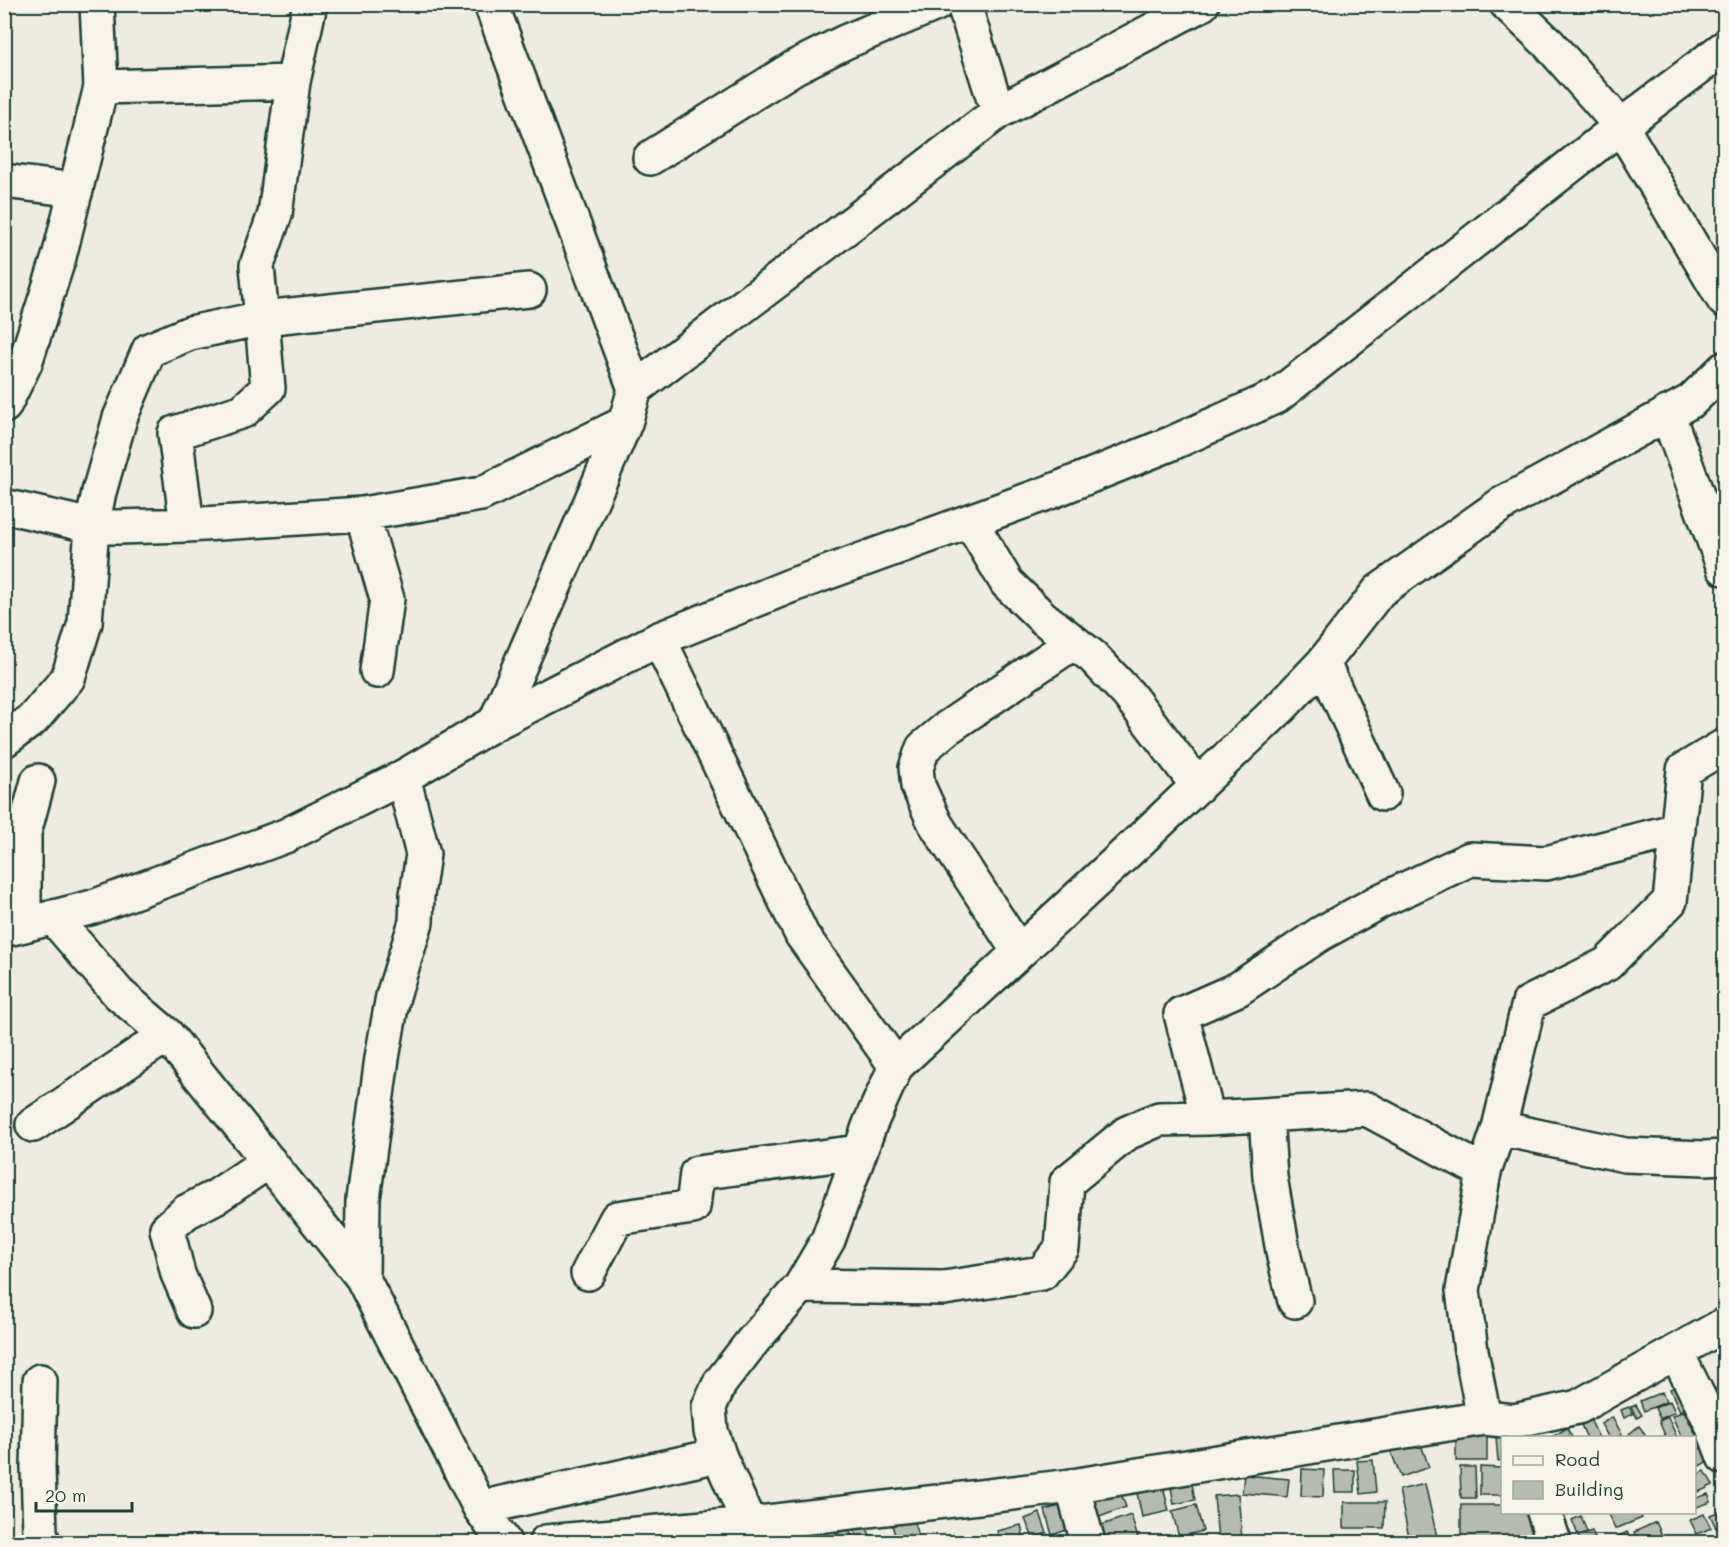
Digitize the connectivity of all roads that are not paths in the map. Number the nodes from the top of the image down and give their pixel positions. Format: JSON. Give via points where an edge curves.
{"nodes":[{"id":1,"x":97,"y":4,"type":"edge"},
{"id":2,"x":310,"y":4,"type":"edge"},
{"id":3,"x":490,"y":4,"type":"edge"},
{"id":4,"x":936,"y":4,"type":"edge"},
{"id":5,"x":967,"y":4,"type":"edge"},
{"id":6,"x":1202,"y":4,"type":"edge"},
{"id":7,"x":1507,"y":4,"type":"edge"},
{"id":8,"x":1725,"y":48,"type":"edge"},
{"id":9,"x":293,"y":82,"type":"junction"},
{"id":10,"x":101,"y":87,"type":"junction"},
{"id":11,"x":999,"y":112,"type":"junction"},
{"id":12,"x":1621,"y":126,"type":"junction"},
{"id":13,"x":650,"y":158,"type":"dead end"},
{"id":14,"x":4,"y":181,"type":"edge"},
{"id":15,"x":76,"y":190,"type":"junction"},
{"id":16,"x":529,"y":290,"type":"dead end"},
{"id":17,"x":1725,"y":300,"type":"edge"},
{"id":18,"x":263,"y":318,"type":"junction"},
{"id":19,"x":1725,"y":369,"type":"edge"},
{"id":20,"x":635,"y":389,"type":"junction"},
{"id":21,"x":4,"y":406,"type":"edge"},
{"id":22,"x":1667,"y":413,"type":"junction"},
{"id":23,"x":625,"y":423,"type":"junction"},
{"id":24,"x":4,"y":506,"type":"edge"},
{"id":25,"x":362,"y":514,"type":"junction"},
{"id":26,"x":970,"y":521,"type":"junction"},
{"id":27,"x":187,"y":525,"type":"junction"},
{"id":28,"x":92,"y":526,"type":"junction"},
{"id":29,"x":1725,"y":568,"type":"edge"},
{"id":30,"x":659,"y":639,"type":"junction"},
{"id":31,"x":1074,"y":642,"type":"junction"},
{"id":32,"x":1323,"y":663,"type":"junction"},
{"id":33,"x":377,"y":671,"type":"dead end"},
{"id":34,"x":495,"y":723,"type":"junction"},
{"id":35,"x":4,"y":740,"type":"edge"},
{"id":36,"x":1725,"y":746,"type":"edge"},
{"id":37,"x":403,"y":777,"type":"junction"},
{"id":38,"x":38,"y":782,"type":"dead end"},
{"id":39,"x":1198,"y":786,"type":"junction"},
{"id":40,"x":1383,"y":794,"type":"dead end"},
{"id":41,"x":1678,"y":830,"type":"junction"},
{"id":42,"x":27,"y":924,"type":"edge"},
{"id":43,"x":1019,"y":952,"type":"junction"},
{"id":44,"x":167,"y":1035,"type":"junction"},
{"id":45,"x":896,"y":1066,"type":"junction"},
{"id":46,"x":1266,"y":1115,"type":"junction"},
{"id":47,"x":1208,"y":1118,"type":"junction"},
{"id":48,"x":33,"y":1125,"type":"dead end"},
{"id":49,"x":1499,"y":1128,"type":"junction"},
{"id":50,"x":859,"y":1152,"type":"junction"},
{"id":51,"x":1725,"y":1157,"type":"edge"},
{"id":52,"x":269,"y":1161,"type":"junction"},
{"id":53,"x":1484,"y":1172,"type":"junction"},
{"id":54,"x":588,"y":1273,"type":"dead end"},
{"id":55,"x":362,"y":1277,"type":"junction"},
{"id":56,"x":801,"y":1286,"type":"junction"},
{"id":57,"x":1295,"y":1300,"type":"dead end"},
{"id":58,"x":194,"y":1311,"type":"dead end"},
{"id":59,"x":1725,"y":1325,"type":"edge"},
{"id":60,"x":1676,"y":1352,"type":"junction"},
{"id":61,"x":40,"y":1381,"type":"dead end"},
{"id":62,"x":1505,"y":1425,"type":"edge"},
{"id":63,"x":719,"y":1455,"type":"junction"},
{"id":64,"x":1725,"y":1456,"type":"edge"},
{"id":65,"x":1072,"y":1486,"type":"junction"},
{"id":66,"x":480,"y":1508,"type":"junction"},
{"id":67,"x":1545,"y":1514,"type":"edge"},
{"id":68,"x":753,"y":1533,"type":"edge"},
{"id":69,"x":43,"y":1542,"type":"edge"},
{"id":70,"x":504,"y":1542,"type":"edge"},
{"id":71,"x":546,"y":1542,"type":"edge"},
{"id":72,"x":1088,"y":1542,"type":"edge"},
{"id":73,"x":1554,"y":1542,"type":"edge"}],
"edges":[{"from":1,"to":10,"type":"street"},
{"from":2,"to":9,"type":"street"},
{"from":3,"to":20,"type":"street"},
{"from":4,"to":13,"type":"street","via":[[795,67]]},
{"from":5,"to":11,"type":"street","via":[[965,8]]},
{"from":6,"to":11,"type":"street"},
{"from":7,"to":12,"type":"street","via":[[1549,44]]},
{"from":8,"to":12,"type":"street"},
{"from":9,"to":10,"type":"street"},
{"from":9,"to":18,"type":"street","via":[[275,214],[257,266]]},
{"from":10,"to":15,"type":"street"},
{"from":11,"to":20,"type":"street"},
{"from":12,"to":17,"type":"street"},
{"from":12,"to":26,"type":"street","via":[[1277,396],[1170,444]]},
{"from":14,"to":15,"type":"street"},
{"from":15,"to":21,"type":"street","via":[[25,363]]},
{"from":16,"to":18,"type":"street"},
{"from":18,"to":27,"type":"street","via":[[268,388],[243,411],[175,433]]},
{"from":18,"to":28,"type":"street","via":[[190,333],[149,350],[120,418]]},
{"from":19,"to":22,"type":"street","via":[[1691,401]]},
{"from":20,"to":23,"type":"street"},
{"from":22,"to":29,"type":"street"},
{"from":22,"to":32,"type":"street","via":[[1502,504],[1380,591]]},
{"from":23,"to":25,"type":"street","via":[[481,494]]},
{"from":23,"to":34,"type":"street"},
{"from":24,"to":28,"type":"street"},
{"from":25,"to":27,"type":"street"},
{"from":25,"to":33,"type":"street","via":[[387,599]]},
{"from":26,"to":30,"type":"street","via":[[790,586]]},
{"from":26,"to":31,"type":"street","via":[[1007,583]]},
{"from":27,"to":28,"type":"street"},
{"from":28,"to":35,"type":"street","via":[[85,623],[68,678],[33,719]]},
{"from":30,"to":34,"type":"street"},
{"from":30,"to":45,"type":"street","via":[[802,935]]},
{"from":31,"to":39,"type":"street","via":[[1128,694]]},
{"from":31,"to":43,"type":"street","via":[[947,728],[923,748],[916,768],[918,786],[935,824]]},
{"from":32,"to":39,"type":"street"},
{"from":32,"to":40,"type":"street"},
{"from":34,"to":37,"type":"street"},
{"from":36,"to":41,"type":"street","via":[[1684,770]]},
{"from":37,"to":42,"type":"street","via":[[285,836],[93,907]]},
{"from":37,"to":55,"type":"street","via":[[423,854],[417,922],[393,996],[382,1058],[363,1199]]},
{"from":38,"to":42,"type":"street","via":[[24,833]]},
{"from":39,"to":43,"type":"street"},
{"from":41,"to":47,"type":"street","via":[[1546,863],[1470,859],[1380,901],[1320,934],[1238,989],[1182,1014]]},
{"from":41,"to":49,"type":"street","via":[[1670,900],[1607,964],[1529,1003]]},
{"from":42,"to":44,"type":"street"},
{"from":43,"to":45,"type":"street"},
{"from":44,"to":48,"type":"street"},
{"from":44,"to":52,"type":"street"},
{"from":45,"to":50,"type":"street"},
{"from":46,"to":47,"type":"street"},
{"from":46,"to":53,"type":"street","via":[[1367,1109]]},
{"from":46,"to":57,"type":"street","via":[[1270,1177]]},
{"from":47,"to":56,"type":"street","via":[[1159,1119],[1127,1132],[1067,1182],[1062,1248],[1042,1273],[944,1288]]},
{"from":49,"to":51,"type":"street","via":[[1625,1155]]},
{"from":49,"to":53,"type":"street"},
{"from":50,"to":54,"type":"street","via":[[697,1173],[693,1207],[616,1218]]},
{"from":50,"to":56,"type":"street","via":[[828,1240]]},
{"from":52,"to":55,"type":"street"},
{"from":52,"to":58,"type":"street","via":[[186,1212],[167,1229],[178,1274]]},
{"from":53,"to":62,"type":"street","via":[[1463,1290],[1471,1351]]},
{"from":55,"to":66,"type":"street"},
{"from":56,"to":63,"type":"street","via":[[720,1383],[709,1407]]},
{"from":59,"to":60,"type":"street"},
{"from":60,"to":62,"type":"street","via":[[1578,1407]]},
{"from":60,"to":64,"type":"street"},
{"from":61,"to":69,"type":"street","via":[[38,1467]]},
{"from":62,"to":65,"type":"street"},
{"from":63,"to":66,"type":"street"},
{"from":63,"to":68,"type":"street"},
{"from":65,"to":68,"type":"street"},
{"from":65,"to":72,"type":"street"},
{"from":66,"to":70,"type":"street"},
{"from":67,"to":73,"type":"street"},
{"from":68,"to":71,"type":"street"}]}
